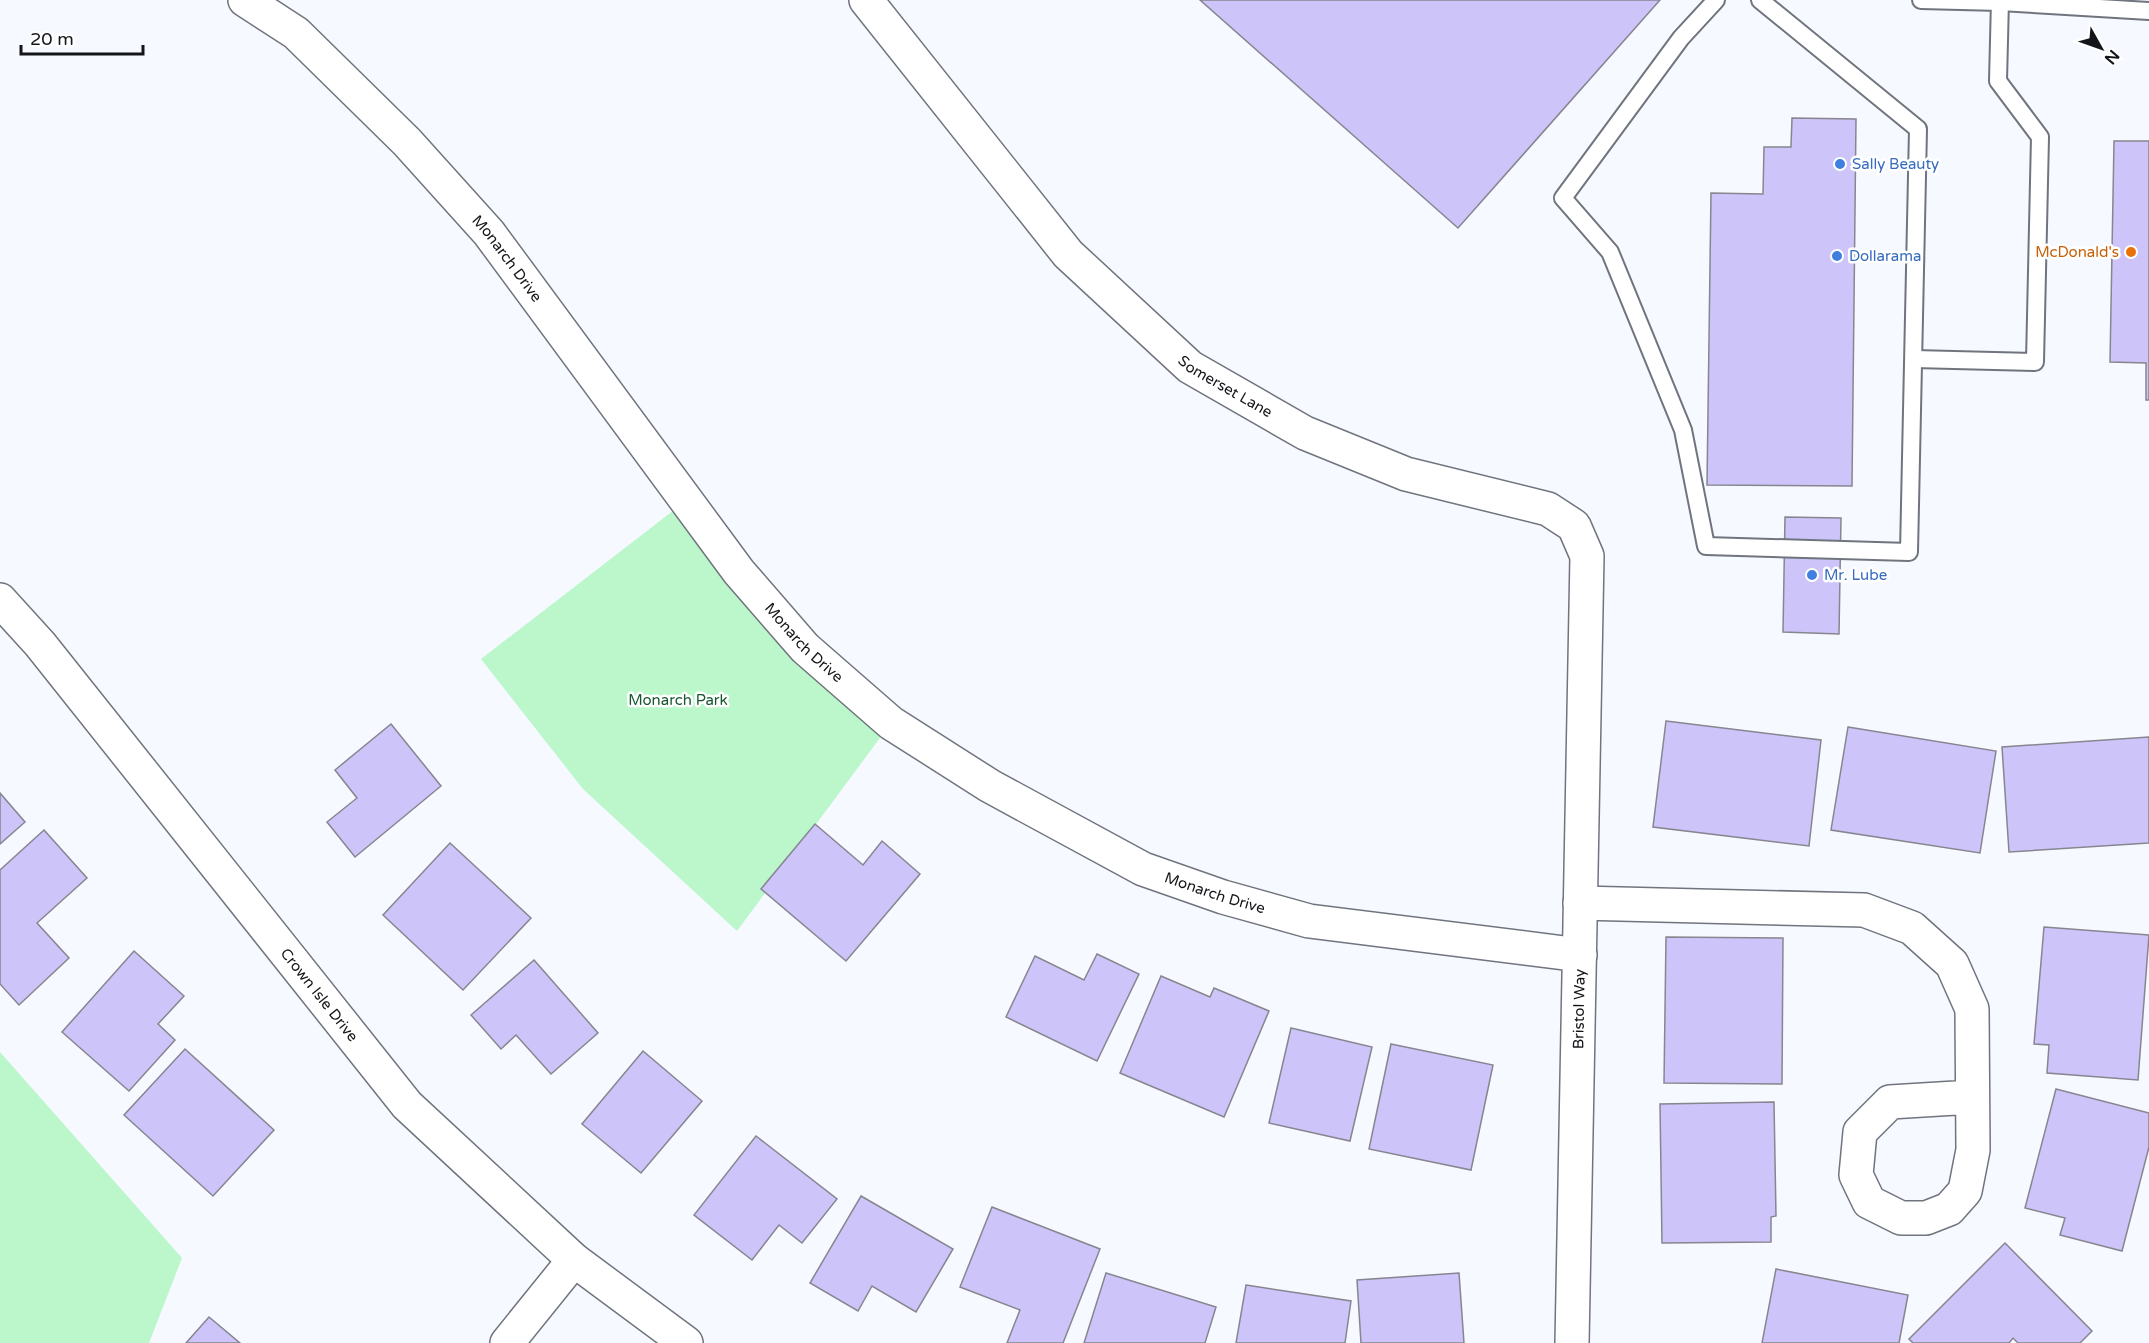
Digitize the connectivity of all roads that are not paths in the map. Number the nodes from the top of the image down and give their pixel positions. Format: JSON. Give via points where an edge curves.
{"nodes":[{"id":1,"x":245,"y":0,"type":"edge"},
{"id":2,"x":866,"y":0,"type":"edge"},
{"id":3,"x":1716,"y":0,"type":"edge"},
{"id":4,"x":1760,"y":0,"type":"edge"},
{"id":5,"x":1921,"y":0,"type":"edge"},
{"id":6,"x":2000,"y":1,"type":"edge"},
{"id":7,"x":2149,"y":11,"type":"edge"},
{"id":8,"x":1914,"y":359,"type":"junction"},
{"id":9,"x":0,"y":600,"type":"edge"},
{"id":10,"x":1584,"y":675,"type":"joint"},
{"id":11,"x":1580,"y":903,"type":"junction"},
{"id":12,"x":1580,"y":955,"type":"junction"},
{"id":13,"x":1972,"y":1096,"type":"dead end"},
{"id":14,"x":574,"y":1260,"type":"junction"},
{"id":15,"x":507,"y":1343,"type":"edge"},
{"id":16,"x":686,"y":1343,"type":"edge"},
{"id":17,"x":1572,"y":1343,"type":"edge"}],
"edges":[{"from":1,"to":12,"type":"street","name":"Monarch Drive","via":[[296,33],[407,142],[496,243],[739,572],[806,648],[891,723],[990,786],[1143,868],[1223,897],[1309,921]]},
{"from":2,"to":10,"type":"street","name":"Somerset Lane","via":[[1068,254],[1190,368],[1305,433],[1356,454],[1406,474],[1548,509],[1574,526],[1587,556]]},
{"from":3,"to":8,"type":"lane","via":[[1681,38],[1563,198],[1610,252],[1683,430],[1706,546],[1909,552]]},
{"from":4,"to":8,"type":"lane","via":[[1918,129]]},
{"from":5,"to":6,"type":"lane"},
{"from":6,"to":7,"type":"lane"},
{"from":6,"to":8,"type":"lane","via":[[1998,81],[2040,138],[2035,362]]},
{"from":9,"to":14,"type":"street","name":"Crown Isle Drive","via":[[40,644],[407,1105]]},
{"from":10,"to":11,"type":"street","name":"Bristol Way"},
{"from":11,"to":12,"type":"street","name":"Bristol Way"},
{"from":11,"to":13,"type":"street","via":[[1864,910],[1911,928],[1952,964],[1972,1009]]},
{"from":12,"to":17,"type":"street","name":"Bristol Way"},
{"from":14,"to":15,"type":"street"},
{"from":14,"to":16,"type":"street","name":"Crown Isle Drive"}]}
